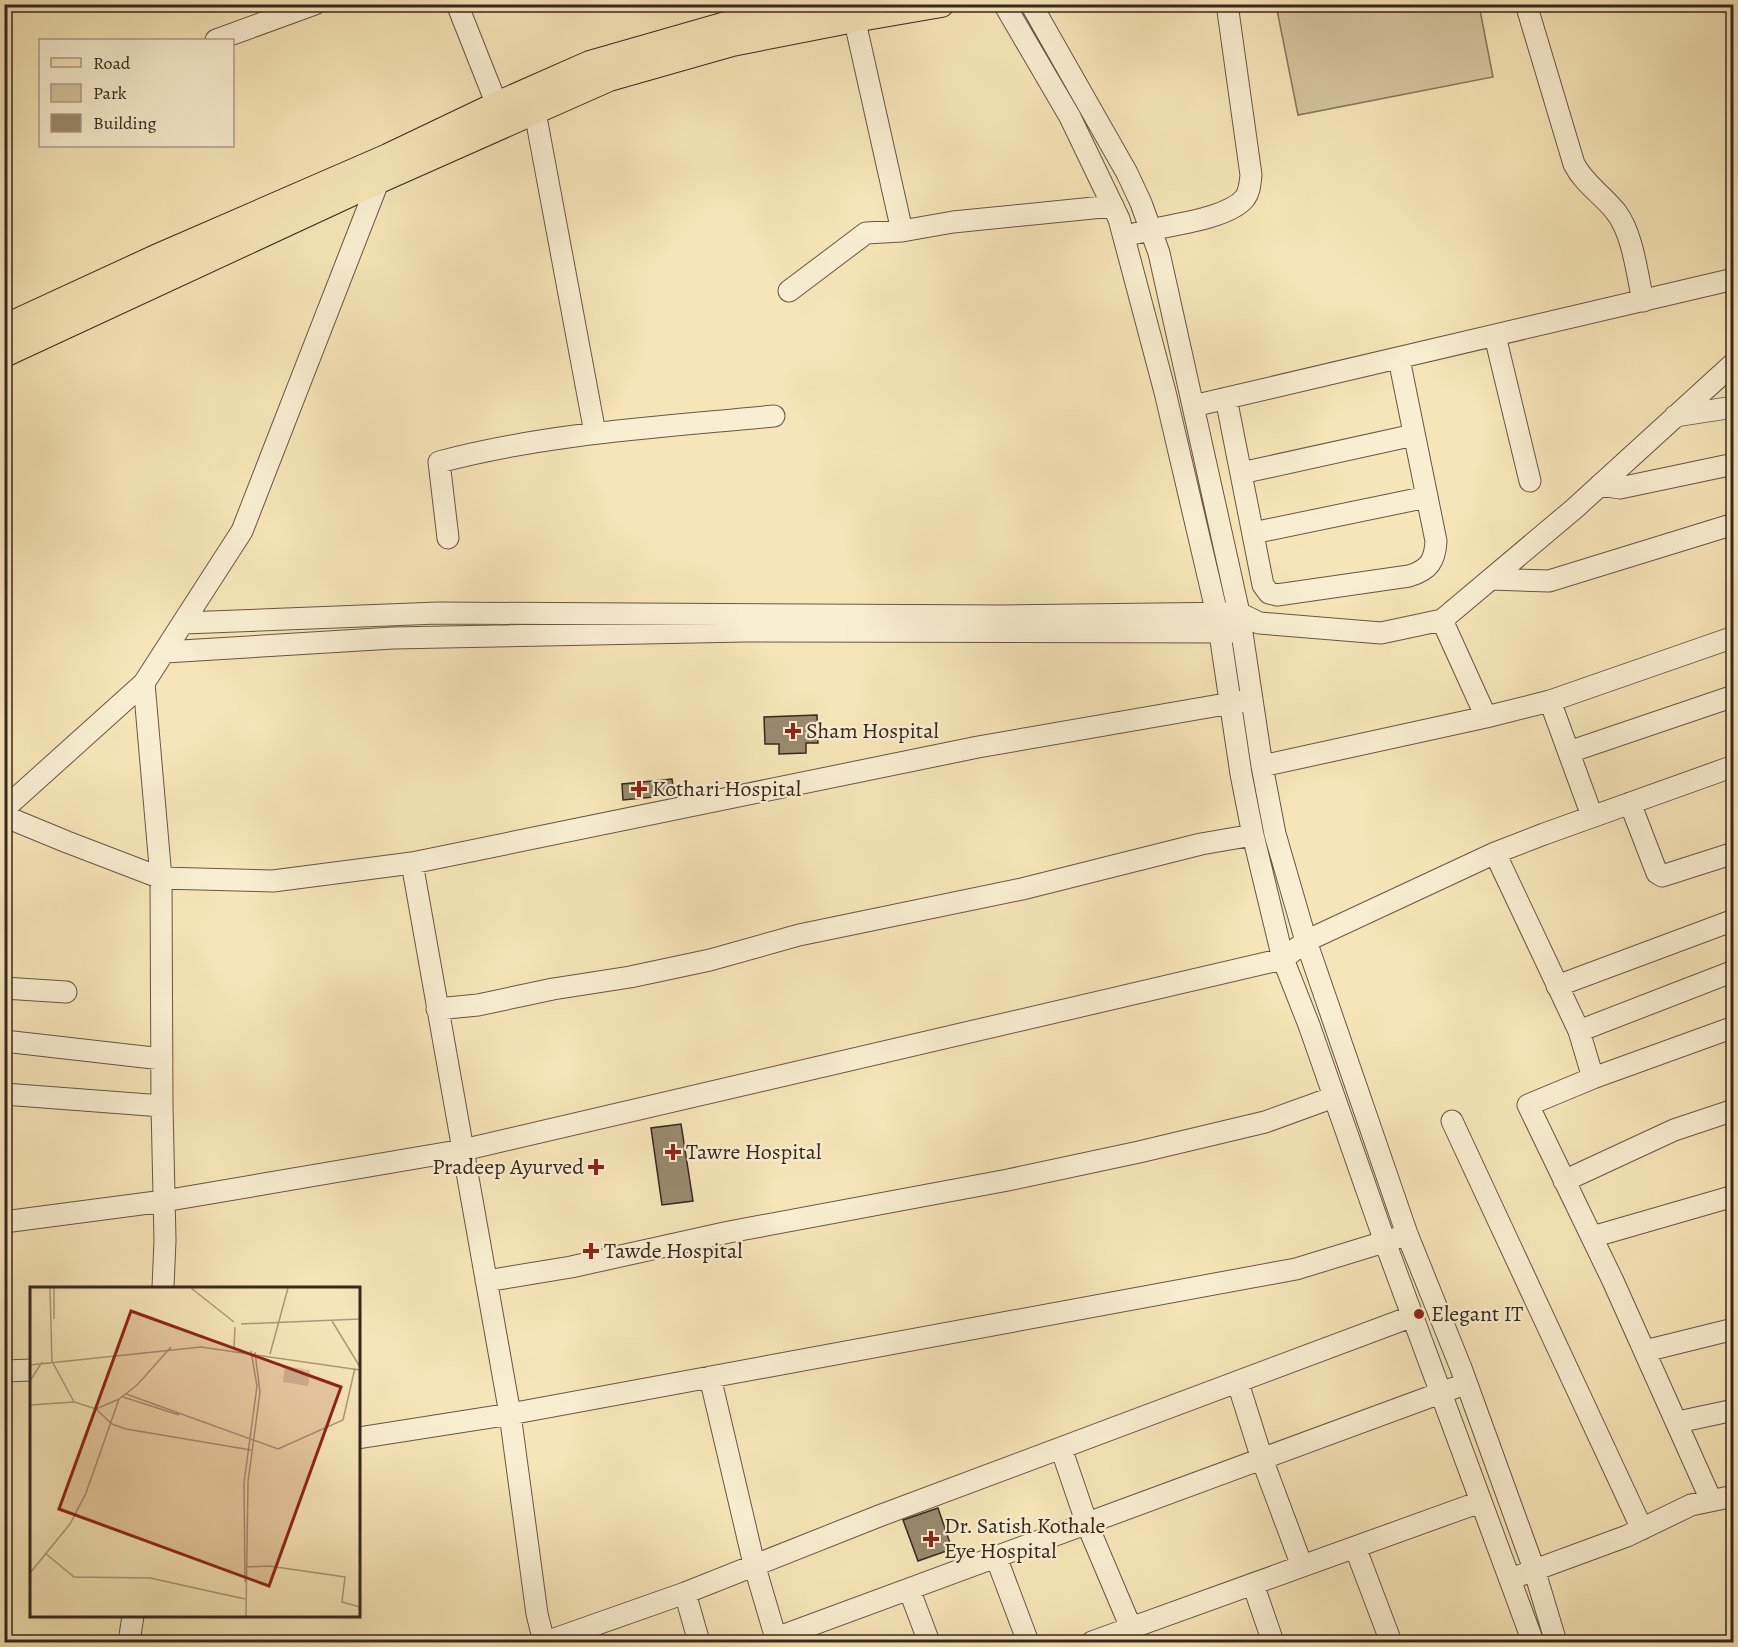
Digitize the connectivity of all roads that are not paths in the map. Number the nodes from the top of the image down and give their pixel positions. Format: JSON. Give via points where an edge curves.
{"nodes":[{"id":1,"x":315,"y":4,"type":"edge"},
{"id":2,"x":457,"y":4,"type":"edge"},
{"id":3,"x":827,"y":4,"type":"edge"},
{"id":4,"x":941,"y":4,"type":"edge"},
{"id":5,"x":1004,"y":4,"type":"edge"},
{"id":6,"x":1031,"y":4,"type":"edge"},
{"id":7,"x":1227,"y":4,"type":"edge"},
{"id":8,"x":1526,"y":4,"type":"edge"},
{"id":9,"x":853,"y":12,"type":"edge"},
{"id":10,"x":219,"y":39,"type":"edge"},
{"id":11,"x":533,"y":100,"type":"junction"},
{"id":12,"x":497,"y":105,"type":"junction"},
{"id":13,"x":383,"y":169,"type":"junction"},
{"id":14,"x":1113,"y":206,"type":"junction"},
{"id":15,"x":1150,"y":229,"type":"junction"},
{"id":16,"x":902,"y":231,"type":"junction"},
{"id":17,"x":1124,"y":237,"type":"junction"},
{"id":18,"x":1734,"y":279,"type":"edge"},
{"id":19,"x":789,"y":291,"type":"dead end"},
{"id":20,"x":1643,"y":301,"type":"junction"},
{"id":21,"x":4,"y":328,"type":"edge"},
{"id":22,"x":1495,"y":336,"type":"junction"},
{"id":23,"x":4,"y":354,"type":"edge"},
{"id":24,"x":1399,"y":359,"type":"junction"},
{"id":25,"x":1734,"y":363,"type":"edge"},
{"id":26,"x":1226,"y":398,"type":"junction"},
{"id":27,"x":1193,"y":406,"type":"junction"},
{"id":28,"x":1734,"y":407,"type":"edge"},
{"id":29,"x":774,"y":416,"type":"dead end"},
{"id":30,"x":1675,"y":416,"type":"junction"},
{"id":31,"x":595,"y":433,"type":"junction"},
{"id":32,"x":1414,"y":435,"type":"junction"},
{"id":33,"x":1734,"y":464,"type":"edge"},
{"id":34,"x":1241,"y":473,"type":"junction"},
{"id":35,"x":1530,"y":481,"type":"dead end"},
{"id":36,"x":1600,"y":485,"type":"junction"},
{"id":37,"x":1427,"y":496,"type":"junction"},
{"id":38,"x":1734,"y":524,"type":"edge"},
{"id":39,"x":1253,"y":533,"type":"junction"},
{"id":40,"x":448,"y":538,"type":"dead end"},
{"id":41,"x":1491,"y":579,"type":"junction"},
{"id":42,"x":1442,"y":620,"type":"junction"},
{"id":43,"x":726,"y":622,"type":"junction"},
{"id":44,"x":184,"y":623,"type":"junction"},
{"id":45,"x":1247,"y":623,"type":"junction"},
{"id":46,"x":1219,"y":624,"type":"junction"},
{"id":47,"x":1734,"y":637,"type":"edge"},
{"id":48,"x":165,"y":652,"type":"junction"},
{"id":49,"x":144,"y":683,"type":"junction"},
{"id":50,"x":1734,"y":696,"type":"edge"},
{"id":51,"x":1252,"y":699,"type":"junction"},
{"id":52,"x":1550,"y":701,"type":"junction"},
{"id":53,"x":1231,"y":703,"type":"junction"},
{"id":54,"x":1486,"y":717,"type":"junction"},
{"id":55,"x":1569,"y":752,"type":"junction"},
{"id":56,"x":1262,"y":766,"type":"junction"},
{"id":57,"x":1734,"y":766,"type":"edge"},
{"id":58,"x":1630,"y":803,"type":"junction"},
{"id":59,"x":4,"y":811,"type":"edge"},
{"id":60,"x":1592,"y":816,"type":"junction"},
{"id":61,"x":1253,"y":835,"type":"junction"},
{"id":62,"x":1495,"y":853,"type":"junction"},
{"id":63,"x":1734,"y":853,"type":"edge"},
{"id":64,"x":412,"y":862,"type":"junction"},
{"id":65,"x":161,"y":878,"type":"junction"},
{"id":66,"x":1734,"y":920,"type":"edge"},
{"id":67,"x":1306,"y":941,"type":"junction"},
{"id":68,"x":1283,"y":959,"type":"junction"},
{"id":69,"x":1734,"y":971,"type":"edge"},
{"id":70,"x":1557,"y":986,"type":"junction"},
{"id":71,"x":4,"y":988,"type":"edge"},
{"id":72,"x":66,"y":992,"type":"dead end"},
{"id":73,"x":437,"y":1009,"type":"junction"},
{"id":74,"x":1734,"y":1027,"type":"edge"},
{"id":75,"x":1579,"y":1031,"type":"junction"},
{"id":76,"x":4,"y":1041,"type":"edge"},
{"id":77,"x":162,"y":1059,"type":"junction"},
{"id":78,"x":1593,"y":1078,"type":"junction"},
{"id":79,"x":4,"y":1094,"type":"edge"},
{"id":80,"x":1334,"y":1097,"type":"junction"},
{"id":81,"x":162,"y":1106,"type":"junction"},
{"id":82,"x":1734,"y":1110,"type":"edge"},
{"id":83,"x":1452,"y":1121,"type":"dead end"},
{"id":84,"x":463,"y":1150,"type":"junction"},
{"id":85,"x":1564,"y":1181,"type":"junction"},
{"id":86,"x":1734,"y":1196,"type":"edge"},
{"id":87,"x":164,"y":1201,"type":"junction"},
{"id":88,"x":4,"y":1222,"type":"edge"},
{"id":89,"x":1407,"y":1234,"type":"junction"},
{"id":90,"x":1592,"y":1237,"type":"junction"},
{"id":91,"x":1385,"y":1242,"type":"junction"},
{"id":92,"x":486,"y":1281,"type":"junction"},
{"id":93,"x":163,"y":1287,"type":"edge"},
{"id":94,"x":1413,"y":1316,"type":"junction"},
{"id":95,"x":1734,"y":1329,"type":"edge"},
{"id":96,"x":1645,"y":1351,"type":"junction"},
{"id":97,"x":30,"y":1370,"type":"edge"},
{"id":98,"x":4,"y":1371,"type":"edge"},
{"id":99,"x":710,"y":1377,"type":"junction"},
{"id":100,"x":1238,"y":1383,"type":"junction"},
{"id":101,"x":1466,"y":1383,"type":"junction"},
{"id":102,"x":1442,"y":1393,"type":"junction"},
{"id":103,"x":1734,"y":1410,"type":"edge"},
{"id":104,"x":510,"y":1414,"type":"junction"},
{"id":105,"x":1678,"y":1422,"type":"junction"},
{"id":106,"x":360,"y":1438,"type":"edge"},
{"id":107,"x":1061,"y":1448,"type":"junction"},
{"id":108,"x":1262,"y":1459,"type":"junction"},
{"id":109,"x":1734,"y":1496,"type":"edge"},
{"id":110,"x":1711,"y":1500,"type":"junction"},
{"id":111,"x":1480,"y":1502,"type":"junction"},
{"id":112,"x":1087,"y":1524,"type":"junction"},
{"id":113,"x":1642,"y":1528,"type":"junction"},
{"id":114,"x":1355,"y":1547,"type":"junction"},
{"id":115,"x":996,"y":1557,"type":"junction"},
{"id":116,"x":754,"y":1564,"type":"junction"},
{"id":117,"x":1302,"y":1566,"type":"junction"},
{"id":118,"x":1534,"y":1569,"type":"junction"},
{"id":119,"x":1509,"y":1579,"type":"junction"},
{"id":120,"x":1253,"y":1584,"type":"junction"},
{"id":121,"x":909,"y":1589,"type":"junction"},
{"id":122,"x":685,"y":1593,"type":"junction"},
{"id":123,"x":133,"y":1617,"type":"edge"},
{"id":124,"x":1134,"y":1635,"type":"edge"},
{"id":125,"x":777,"y":1640,"type":"edge"},
{"id":126,"x":129,"y":1642,"type":"edge"},
{"id":127,"x":545,"y":1642,"type":"edge"},
{"id":128,"x":699,"y":1642,"type":"edge"},
{"id":129,"x":929,"y":1642,"type":"edge"},
{"id":130,"x":1028,"y":1642,"type":"edge"},
{"id":131,"x":1092,"y":1642,"type":"edge"},
{"id":132,"x":1273,"y":1642,"type":"edge"},
{"id":133,"x":1391,"y":1642,"type":"edge"},
{"id":134,"x":1533,"y":1642,"type":"edge"},
{"id":135,"x":1556,"y":1642,"type":"edge"}],
"edges":[{"from":1,"to":10,"type":"street"},
{"from":2,"to":12,"type":"street"},
{"from":3,"to":11,"type":"main road","via":[[726,25],[590,64]]},
{"from":4,"to":9,"type":"main road"},
{"from":5,"to":14,"type":"street","via":[[1070,117]]},
{"from":6,"to":15,"type":"street","via":[[1127,173]]},
{"from":7,"to":15,"type":"street","via":[[1250,189],[1245,198],[1220,214]]},
{"from":8,"to":20,"type":"street","via":[[1574,164],[1580,176],[1623,222]]},
{"from":9,"to":11,"type":"main road"},
{"from":9,"to":16,"type":"street"},
{"from":11,"to":12,"type":"main road"},
{"from":11,"to":13,"type":"main road"},
{"from":11,"to":31,"type":"street"},
{"from":12,"to":13,"type":"main road"},
{"from":13,"to":21,"type":"main road","via":[[158,256]]},
{"from":13,"to":23,"type":"main road"},
{"from":13,"to":44,"type":"street","via":[[242,531]]},
{"from":14,"to":16,"type":"street"},
{"from":14,"to":17,"type":"street"},
{"from":15,"to":17,"type":"street"},
{"from":15,"to":27,"type":"street","via":[[1159,253]]},
{"from":16,"to":19,"type":"street","via":[[866,233]]},
{"from":17,"to":46,"type":"street"},
{"from":18,"to":20,"type":"street"},
{"from":20,"to":22,"type":"street"},
{"from":22,"to":24,"type":"street"},
{"from":22,"to":35,"type":"street"},
{"from":24,"to":26,"type":"street"},
{"from":24,"to":32,"type":"street"},
{"from":25,"to":30,"type":"street"},
{"from":26,"to":27,"type":"street"},
{"from":26,"to":34,"type":"street"},
{"from":27,"to":45,"type":"street"},
{"from":28,"to":30,"type":"street"},
{"from":29,"to":31,"type":"street"},
{"from":30,"to":36,"type":"street"},
{"from":31,"to":40,"type":"street","via":[[488,449],[439,462]]},
{"from":32,"to":34,"type":"street"},
{"from":32,"to":37,"type":"street"},
{"from":33,"to":36,"type":"street","via":[[1620,488]]},
{"from":34,"to":39,"type":"street"},
{"from":36,"to":41,"type":"street"},
{"from":37,"to":39,"type":"street"},
{"from":37,"to":39,"type":"street","via":[[1435,551],[1432,562],[1409,576],[1277,596],[1263,585]]},
{"from":38,"to":41,"type":"street","via":[[1549,581]]},
{"from":41,"to":42,"type":"street"},
{"from":42,"to":45,"type":"street","via":[[1381,633]]},
{"from":42,"to":54,"type":"street"},
{"from":43,"to":44,"type":"street","via":[[438,613]]},
{"from":43,"to":46,"type":"street"},
{"from":43,"to":48,"type":"street"},
{"from":44,"to":48,"type":"street"},
{"from":45,"to":46,"type":"street"},
{"from":45,"to":51,"type":"street"},
{"from":46,"to":53,"type":"street"},
{"from":47,"to":52,"type":"street"},
{"from":48,"to":49,"type":"street"},
{"from":49,"to":59,"type":"street"},
{"from":49,"to":65,"type":"street"},
{"from":50,"to":55,"type":"street"},
{"from":51,"to":53,"type":"street"},
{"from":51,"to":56,"type":"street"},
{"from":52,"to":54,"type":"street"},
{"from":52,"to":55,"type":"street"},
{"from":53,"to":61,"type":"street"},
{"from":53,"to":64,"type":"street","via":[[978,747]]},
{"from":54,"to":56,"type":"street"},
{"from":55,"to":60,"type":"street"},
{"from":56,"to":67,"type":"street","via":[[1275,834]]},
{"from":57,"to":58,"type":"street"},
{"from":58,"to":60,"type":"street"},
{"from":58,"to":63,"type":"street","via":[[1662,876]]},
{"from":59,"to":65,"type":"street","via":[[16,821]]},
{"from":60,"to":62,"type":"street"},
{"from":61,"to":68,"type":"street"},
{"from":61,"to":73,"type":"street","via":[[1201,844],[1022,889],[799,935],[710,960],[478,1005]]},
{"from":62,"to":67,"type":"street"},
{"from":62,"to":70,"type":"street"},
{"from":64,"to":65,"type":"street","via":[[273,881]]},
{"from":64,"to":73,"type":"street"},
{"from":65,"to":77,"type":"street"},
{"from":66,"to":70,"type":"street"},
{"from":67,"to":68,"type":"street"},
{"from":67,"to":89,"type":"street"},
{"from":68,"to":80,"type":"street"},
{"from":68,"to":84,"type":"street"},
{"from":69,"to":75,"type":"street"},
{"from":70,"to":75,"type":"street"},
{"from":71,"to":72,"type":"street"},
{"from":73,"to":84,"type":"street"},
{"from":74,"to":78,"type":"street"},
{"from":75,"to":78,"type":"street"},
{"from":76,"to":77,"type":"street"},
{"from":77,"to":81,"type":"street"},
{"from":78,"to":85,"type":"street","via":[[1528,1105]]},
{"from":79,"to":81,"type":"street"},
{"from":80,"to":91,"type":"street"},
{"from":80,"to":92,"type":"street","via":[[1265,1122],[1138,1152]]},
{"from":81,"to":87,"type":"street"},
{"from":82,"to":85,"type":"street","via":[[1674,1130]]},
{"from":83,"to":113,"type":"street"},
{"from":84,"to":87,"type":"street"},
{"from":84,"to":92,"type":"street"},
{"from":85,"to":90,"type":"street"},
{"from":86,"to":90,"type":"street"},
{"from":87,"to":88,"type":"street"},
{"from":87,"to":93,"type":"street"},
{"from":89,"to":91,"type":"street"},
{"from":89,"to":101,"type":"street"},
{"from":90,"to":96,"type":"street"},
{"from":91,"to":94,"type":"street"},
{"from":91,"to":99,"type":"street","via":[[1296,1269]]},
{"from":92,"to":104,"type":"street"},
{"from":94,"to":100,"type":"street"},
{"from":94,"to":102,"type":"street"},
{"from":95,"to":96,"type":"street"},
{"from":96,"to":105,"type":"street"},
{"from":97,"to":98,"type":"street"},
{"from":99,"to":104,"type":"street"},
{"from":99,"to":116,"type":"street"},
{"from":100,"to":107,"type":"street"},
{"from":100,"to":108,"type":"street"},
{"from":101,"to":102,"type":"street"},
{"from":101,"to":118,"type":"street"},
{"from":102,"to":108,"type":"street"},
{"from":102,"to":111,"type":"street"},
{"from":103,"to":105,"type":"street"},
{"from":104,"to":106,"type":"street"},
{"from":104,"to":127,"type":"street","via":[[537,1614]]},
{"from":105,"to":110,"type":"street"},
{"from":107,"to":112,"type":"street"},
{"from":107,"to":116,"type":"street"},
{"from":108,"to":112,"type":"street"},
{"from":108,"to":117,"type":"street"},
{"from":109,"to":110,"type":"street"},
{"from":110,"to":113,"type":"street","via":[[1691,1504]]},
{"from":111,"to":114,"type":"street"},
{"from":111,"to":119,"type":"street"},
{"from":112,"to":115,"type":"street"},
{"from":112,"to":124,"type":"street"},
{"from":113,"to":118,"type":"street"},
{"from":114,"to":117,"type":"street"},
{"from":114,"to":133,"type":"street"},
{"from":115,"to":121,"type":"street"},
{"from":115,"to":130,"type":"street"},
{"from":116,"to":122,"type":"street"},
{"from":116,"to":125,"type":"street"},
{"from":117,"to":120,"type":"street"},
{"from":118,"to":119,"type":"street"},
{"from":118,"to":135,"type":"street"},
{"from":119,"to":134,"type":"street"},
{"from":120,"to":124,"type":"street"},
{"from":120,"to":132,"type":"street"},
{"from":121,"to":125,"type":"street"},
{"from":121,"to":129,"type":"street"},
{"from":122,"to":127,"type":"street"},
{"from":122,"to":128,"type":"street"},
{"from":123,"to":126,"type":"street"},
{"from":124,"to":131,"type":"street"}]}
